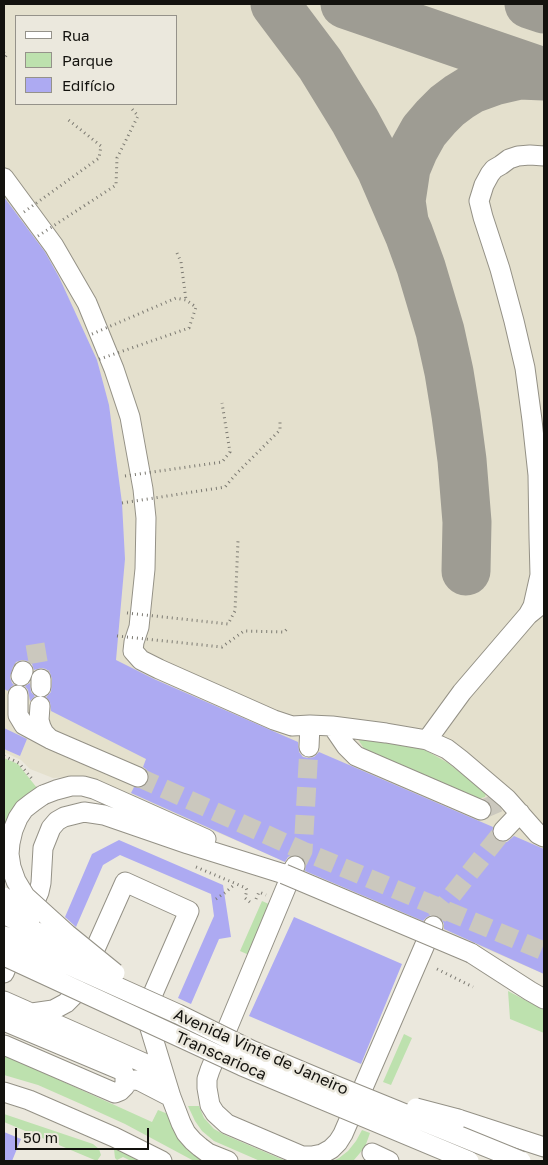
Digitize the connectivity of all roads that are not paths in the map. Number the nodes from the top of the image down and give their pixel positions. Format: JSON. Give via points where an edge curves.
{"nodes":[{"id":1,"x":544,"y":156,"type":"edge"},
{"id":2,"x":4,"y":178,"type":"edge"},
{"id":3,"x":542,"y":545,"type":"edge"},
{"id":4,"x":543,"y":576,"type":"edge"},
{"id":5,"x":544,"y":602,"type":"edge"},
{"id":6,"x":528,"y":615,"type":"junction"},
{"id":7,"x":18,"y":695,"type":"dead end"},
{"id":8,"x":40,"y":706,"type":"dead end"},
{"id":9,"x":310,"y":725,"type":"junction"},
{"id":10,"x":333,"y":727,"type":"junction"},
{"id":11,"x":50,"y":739,"type":"junction"},
{"id":12,"x":428,"y":740,"type":"junction"},
{"id":13,"x":309,"y":747,"type":"tunnel mouth"},
{"id":14,"x":138,"y":777,"type":"tunnel mouth"},
{"id":15,"x":481,"y":810,"type":"dead end"},
{"id":16,"x":520,"y":813,"type":"junction"},
{"id":17,"x":502,"y":831,"type":"tunnel mouth"},
{"id":18,"x":542,"y":832,"type":"edge"},
{"id":19,"x":290,"y":870,"type":"junction"},
{"id":20,"x":4,"y":898,"type":"edge"},
{"id":21,"x":4,"y":914,"type":"edge"},
{"id":22,"x":433,"y":926,"type":"tunnel mouth"},
{"id":23,"x":4,"y":936,"type":"edge"},
{"id":24,"x":64,"y":947,"type":"junction"},
{"id":25,"x":471,"y":953,"type":"junction"},
{"id":26,"x":4,"y":956,"type":"edge"},
{"id":27,"x":4,"y":973,"type":"edge"},
{"id":28,"x":115,"y":973,"type":"junction"},
{"id":29,"x":544,"y":984,"type":"edge"},
{"id":30,"x":544,"y":999,"type":"edge"},
{"id":31,"x":4,"y":1001,"type":"edge"},
{"id":32,"x":32,"y":1013,"type":"junction"},
{"id":33,"x":178,"y":1014,"type":"junction"},
{"id":34,"x":4,"y":1021,"type":"edge"},
{"id":35,"x":4,"y":1045,"type":"edge"},
{"id":36,"x":162,"y":1071,"type":"junction"},
{"id":37,"x":126,"y":1081,"type":"junction"},
{"id":38,"x":339,"y":1087,"type":"junction"},
{"id":39,"x":4,"y":1092,"type":"edge"},
{"id":40,"x":171,"y":1097,"type":"junction"},
{"id":41,"x":4,"y":1106,"type":"edge"},
{"id":42,"x":458,"y":1119,"type":"junction"},
{"id":43,"x":544,"y":1136,"type":"edge"},
{"id":44,"x":114,"y":1137,"type":"junction"},
{"id":45,"x":544,"y":1147,"type":"edge"},
{"id":46,"x":372,"y":1153,"type":"dead end"},
{"id":47,"x":162,"y":1161,"type":"edge"},
{"id":48,"x":228,"y":1161,"type":"edge"},
{"id":49,"x":390,"y":1161,"type":"edge"},
{"id":50,"x":469,"y":1161,"type":"edge"},
{"id":51,"x":521,"y":1161,"type":"edge"}],
"edges":[{"from":1,"to":3,"type":"street","via":[[518,156],[501,164],[490,174],[479,201],[525,368],[538,475]]},
{"from":2,"to":9,"type":"street","via":[[54,246],[87,303],[130,417],[146,518],[145,568],[139,628],[133,651],[140,660],[274,720],[292,726]]},
{"from":3,"to":4,"type":"street"},
{"from":4,"to":6,"type":"street"},
{"from":5,"to":6,"type":"street"},
{"from":6,"to":12,"type":"street","via":[[462,692]]},
{"from":7,"to":11,"type":"street","via":[[18,715],[24,725]]},
{"from":8,"to":11,"type":"street","via":[[41,728]]},
{"from":9,"to":10,"type":"street"},
{"from":9,"to":13,"type":"street"},
{"from":10,"to":12,"type":"street"},
{"from":10,"to":15,"type":"street","via":[[356,756]]},
{"from":11,"to":14,"type":"street"},
{"from":12,"to":16,"type":"street","via":[[460,759]]},
{"from":16,"to":17,"type":"street"},
{"from":16,"to":18,"type":"street"},
{"from":19,"to":22,"type":"street","via":[[210,1070],[207,1088],[215,1113],[227,1124],[302,1156],[322,1154],[331,1149],[343,1134]]},
{"from":19,"to":25,"type":"street","bridge":true},
{"from":19,"to":27,"type":"street","via":[[188,844],[93,812],[64,817],[57,821],[47,836],[39,892]]},
{"from":19,"to":28,"type":"street","bridge":true,"via":[[94,789],[72,786],[42,795],[24,810],[13,830],[9,854],[16,881],[25,896]]},
{"from":20,"to":24,"type":"street","bridge":true},
{"from":21,"to":24,"type":"street","bridge":true},
{"from":23,"to":33,"type":"street","name":"Avenida Vinte de Janeiro","bridge":true},
{"from":24,"to":28,"type":"street","bridge":true},
{"from":25,"to":29,"type":"street"},
{"from":25,"to":30,"type":"street"},
{"from":26,"to":50,"type":"street","name":"Transcarioca","bridge":true,"via":[[242,1066]]},
{"from":28,"to":33,"type":"street","bridge":true},
{"from":31,"to":32,"type":"street"},
{"from":32,"to":36,"type":"street"},
{"from":32,"to":36,"type":"street","via":[[53,1010],[75,994],[125,882],[189,911],[145,1012]]},
{"from":33,"to":38,"type":"street","name":"Avenida Vinte de Janeiro","bridge":true,"via":[[251,1050]]},
{"from":34,"to":37,"type":"street","via":[[123,1071]]},
{"from":35,"to":37,"type":"street","via":[[114,1093],[125,1086]]},
{"from":36,"to":40,"type":"street"},
{"from":37,"to":40,"type":"street","via":[[140,1081]]},
{"from":38,"to":42,"type":"street","bridge":true},
{"from":38,"to":51,"type":"street","name":"Avenida Vinte de Janeiro","bridge":true},
{"from":39,"to":44,"type":"street"},
{"from":40,"to":48,"type":"street","via":[[181,1123],[193,1141],[208,1153]]},
{"from":41,"to":44,"type":"street"},
{"from":42,"to":43,"type":"street"},
{"from":42,"to":45,"type":"street"},
{"from":44,"to":47,"type":"street"},
{"from":46,"to":49,"type":"street"}]}
